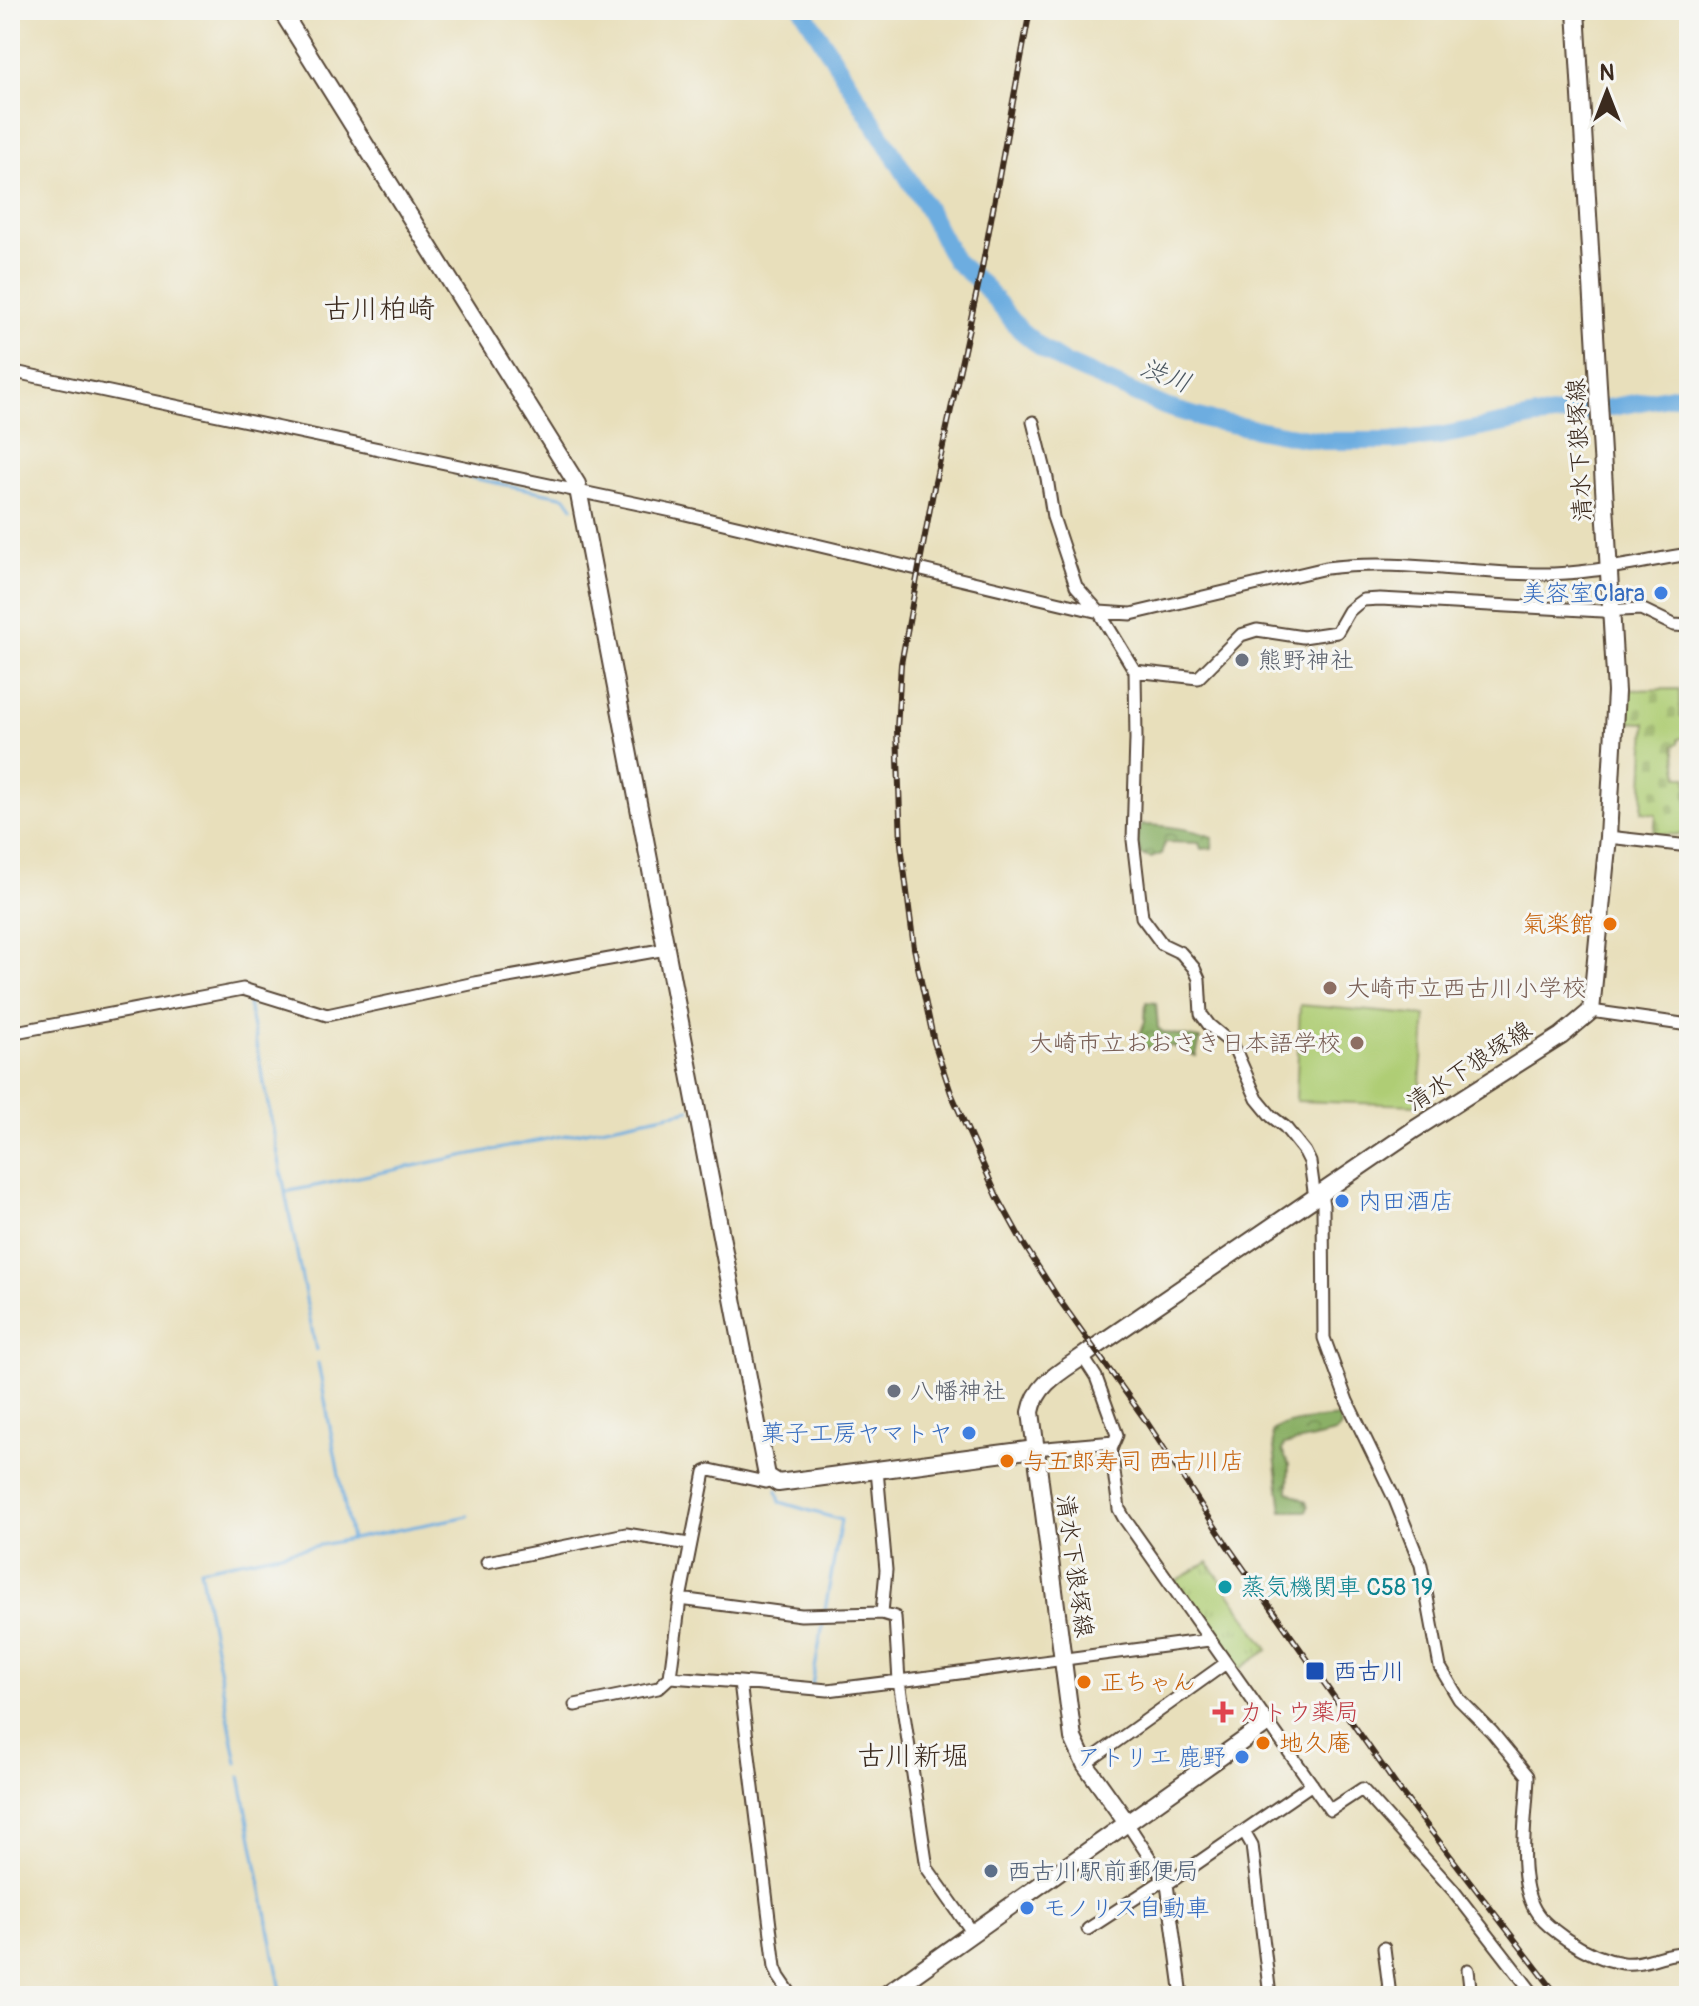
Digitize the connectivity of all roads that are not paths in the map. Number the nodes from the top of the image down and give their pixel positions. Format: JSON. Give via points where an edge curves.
{"nodes":[{"id":1,"x":281,"y":10,"type":"edge"},
{"id":2,"x":1576,"y":10,"type":"edge"},
{"id":3,"x":10,"y":371,"type":"edge"},
{"id":4,"x":1033,"y":422,"type":"dead end"},
{"id":5,"x":578,"y":490,"type":"junction"},
{"id":6,"x":1689,"y":554,"type":"edge"},
{"id":7,"x":1610,"y":569,"type":"junction"},
{"id":8,"x":1610,"y":610,"type":"junction"},
{"id":9,"x":1099,"y":612,"type":"junction"},
{"id":10,"x":1689,"y":626,"type":"edge"},
{"id":11,"x":1135,"y":671,"type":"junction"},
{"id":12,"x":1608,"y":837,"type":"junction"},
{"id":13,"x":1689,"y":846,"type":"edge"},
{"id":14,"x":666,"y":949,"type":"junction"},
{"id":15,"x":1591,"y":1011,"type":"junction"},
{"id":16,"x":1689,"y":1025,"type":"edge"},
{"id":17,"x":10,"y":1033,"type":"edge"},
{"id":18,"x":1321,"y":1194,"type":"junction"},
{"id":19,"x":1083,"y":1357,"type":"junction"},
{"id":20,"x":1114,"y":1442,"type":"junction"},
{"id":21,"x":1035,"y":1449,"type":"junction"},
{"id":22,"x":877,"y":1470,"type":"junction"},
{"id":23,"x":772,"y":1480,"type":"junction"},
{"id":24,"x":689,"y":1544,"type":"junction"},
{"id":25,"x":487,"y":1562,"type":"dead end"},
{"id":26,"x":680,"y":1599,"type":"junction"},
{"id":27,"x":882,"y":1613,"type":"junction"},
{"id":28,"x":1209,"y":1640,"type":"junction"},
{"id":29,"x":1063,"y":1659,"type":"junction"},
{"id":30,"x":1226,"y":1663,"type":"junction"},
{"id":31,"x":670,"y":1677,"type":"junction"},
{"id":32,"x":899,"y":1681,"type":"junction"},
{"id":33,"x":740,"y":1682,"type":"junction"},
{"id":34,"x":575,"y":1705,"type":"dead end"},
{"id":35,"x":1268,"y":1723,"type":"junction"},
{"id":36,"x":1085,"y":1764,"type":"junction"},
{"id":37,"x":1312,"y":1784,"type":"junction"},
{"id":38,"x":1127,"y":1823,"type":"junction"},
{"id":39,"x":1244,"y":1831,"type":"junction"},
{"id":40,"x":1166,"y":1882,"type":"junction"},
{"id":41,"x":1088,"y":1929,"type":"dead end"},
{"id":42,"x":973,"y":1933,"type":"junction"},
{"id":43,"x":1384,"y":1948,"type":"dead end"},
{"id":44,"x":1689,"y":1954,"type":"edge"},
{"id":45,"x":1468,"y":1970,"type":"dead end"},
{"id":46,"x":792,"y":1996,"type":"edge"},
{"id":47,"x":884,"y":1996,"type":"edge"},
{"id":48,"x":1182,"y":1996,"type":"edge"},
{"id":49,"x":1270,"y":1996,"type":"edge"},
{"id":50,"x":1390,"y":1996,"type":"edge"},
{"id":51,"x":1471,"y":1996,"type":"edge"},
{"id":52,"x":1535,"y":1996,"type":"edge"}],
"edges":[{"from":1,"to":5,"type":"main road"},
{"from":2,"to":7,"type":"main road","name":"清水下狼塚線"},
{"from":3,"to":5,"type":"street"},
{"from":4,"to":9,"type":"street","via":[[1053,517],[1076,586]]},
{"from":5,"to":9,"type":"street"},
{"from":5,"to":14,"type":"main road"},
{"from":6,"to":7,"type":"street"},
{"from":7,"to":8,"type":"main road","name":"清水下狼塚線"},
{"from":7,"to":9,"type":"street","via":[[1536,574],[1358,564],[1131,614]]},
{"from":8,"to":10,"type":"street","via":[[1641,609],[1674,625]]},
{"from":8,"to":11,"type":"street","via":[[1363,600],[1337,632],[1303,637],[1257,630],[1241,635],[1198,678]]},
{"from":8,"to":12,"type":"main road","name":"清水下狼塚線","via":[[1616,692]]},
{"from":9,"to":11,"type":"street"},
{"from":11,"to":18,"type":"street","via":[[1133,840],[1142,917],[1162,944],[1181,953],[1194,968],[1201,1014],[1233,1045],[1257,1099],[1305,1152],[1314,1191]]},
{"from":12,"to":13,"type":"street"},
{"from":12,"to":15,"type":"main road","name":"清水下狼塚線"},
{"from":14,"to":17,"type":"street","via":[[327,1015],[243,989]]},
{"from":14,"to":23,"type":"main road","via":[[767,1476]]},
{"from":15,"to":16,"type":"street"},
{"from":15,"to":18,"type":"main road","name":"清水下狼塚線"},
{"from":18,"to":19,"type":"main road","name":"清水下狼塚線"},
{"from":18,"to":44,"type":"street","via":[[1327,1349],[1421,1565],[1440,1667],[1459,1699],[1528,1776],[1525,1870],[1534,1908],[1571,1942],[1604,1958],[1637,1963]]},
{"from":19,"to":20,"type":"street","via":[[1096,1377],[1117,1435]]},
{"from":19,"to":21,"type":"main road","name":"清水下狼塚線","via":[[1047,1381],[1035,1397]]},
{"from":20,"to":21,"type":"street"},
{"from":20,"to":28,"type":"street","via":[[1119,1509]]},
{"from":21,"to":22,"type":"main road"},
{"from":21,"to":29,"type":"main road","name":"清水下狼塚線"},
{"from":22,"to":23,"type":"main road"},
{"from":22,"to":27,"type":"street","via":[[886,1570]]},
{"from":23,"to":24,"type":"street","via":[[705,1472]]},
{"from":24,"to":25,"type":"street","via":[[626,1534]]},
{"from":24,"to":26,"type":"street"},
{"from":26,"to":27,"type":"street","via":[[801,1615]]},
{"from":26,"to":31,"type":"street"},
{"from":27,"to":32,"type":"street","via":[[895,1617]]},
{"from":28,"to":29,"type":"street"},
{"from":28,"to":30,"type":"street"},
{"from":29,"to":32,"type":"street"},
{"from":29,"to":36,"type":"main road","name":"清水下狼塚線","via":[[1073,1738]]},
{"from":30,"to":35,"type":"street"},
{"from":30,"to":36,"type":"street"},
{"from":31,"to":33,"type":"street"},
{"from":31,"to":34,"type":"street","via":[[658,1688]]},
{"from":32,"to":33,"type":"street","via":[[828,1690]]},
{"from":32,"to":42,"type":"street","via":[[927,1868]]},
{"from":33,"to":46,"type":"street","via":[[775,1967]]},
{"from":35,"to":37,"type":"street"},
{"from":35,"to":38,"type":"main road"},
{"from":36,"to":38,"type":"main road","name":"清水下狼塚線"},
{"from":37,"to":39,"type":"street"},
{"from":37,"to":52,"type":"street","via":[[1330,1810],[1362,1789],[1453,1890]]},
{"from":38,"to":40,"type":"street"},
{"from":38,"to":42,"type":"main road"},
{"from":39,"to":40,"type":"street"},
{"from":39,"to":49,"type":"street","via":[[1252,1845]]},
{"from":40,"to":41,"type":"street"},
{"from":40,"to":48,"type":"street"},
{"from":42,"to":47,"type":"main road"},
{"from":43,"to":50,"type":"street"},
{"from":45,"to":51,"type":"street"}]}
